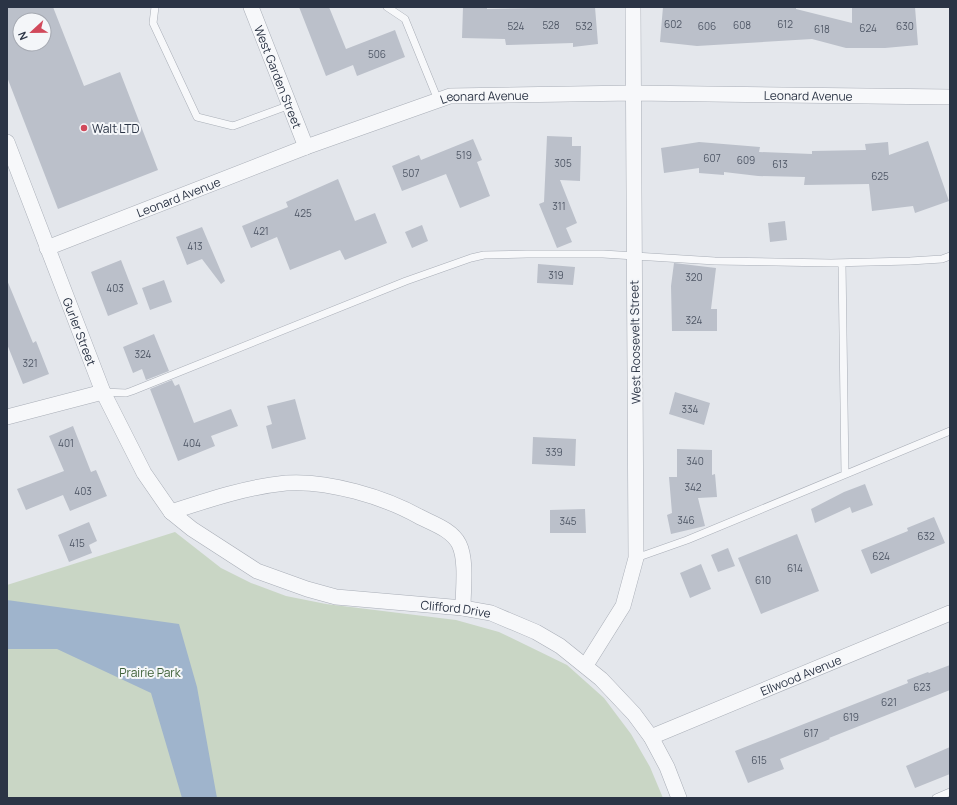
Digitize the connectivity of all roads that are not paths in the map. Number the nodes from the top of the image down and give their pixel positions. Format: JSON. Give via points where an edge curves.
{"nodes":[{"id":1,"x":155,"y":7,"type":"edge"},
{"id":2,"x":251,"y":7,"type":"edge"},
{"id":3,"x":387,"y":7,"type":"edge"},
{"id":4,"x":633,"y":7,"type":"edge"},
{"id":5,"x":633,"y":93,"type":"junction"},
{"id":6,"x":950,"y":97,"type":"edge"},
{"id":7,"x":438,"y":100,"type":"junction"},
{"id":8,"x":290,"y":105,"type":"junction"},
{"id":9,"x":7,"y":142,"type":"edge"},
{"id":10,"x":306,"y":147,"type":"junction"},
{"id":11,"x":47,"y":248,"type":"junction"},
{"id":12,"x":634,"y":255,"type":"junction"},
{"id":13,"x":950,"y":256,"type":"edge"},
{"id":14,"x":842,"y":263,"type":"junction"},
{"id":15,"x":103,"y":392,"type":"junction"},
{"id":16,"x":7,"y":417,"type":"edge"},
{"id":17,"x":950,"y":432,"type":"edge"},
{"id":18,"x":845,"y":474,"type":"junction"},
{"id":19,"x":171,"y":512,"type":"junction"},
{"id":20,"x":636,"y":558,"type":"junction"},
{"id":21,"x":463,"y":608,"type":"junction"},
{"id":22,"x":950,"y":613,"type":"edge"},
{"id":23,"x":586,"y":665,"type":"junction"},
{"id":24,"x":651,"y":737,"type":"junction"},
{"id":25,"x":950,"y":792,"type":"edge"},
{"id":26,"x":679,"y":798,"type":"edge"},
{"id":27,"x":936,"y":798,"type":"edge"}],
"edges":[{"from":1,"to":8,"type":"lane","via":[[153,23],[197,117],[233,126]]},
{"from":2,"to":8,"type":"street","name":"West Garden Street"},
{"from":3,"to":7,"type":"lane","via":[[405,19]]},
{"from":4,"to":5,"type":"street","name":"West Roosevelt Street"},
{"from":5,"to":6,"type":"street","name":"Leonard Avenue"},
{"from":5,"to":7,"type":"street","name":"Leonard Avenue","via":[[450,96]]},
{"from":5,"to":12,"type":"street","name":"West Roosevelt Street"},
{"from":7,"to":10,"type":"street","name":"Leonard Avenue"},
{"from":8,"to":10,"type":"street","name":"West Garden Street"},
{"from":9,"to":11,"type":"street","name":"Gurler Street"},
{"from":10,"to":11,"type":"street","name":"Leonard Avenue"},
{"from":11,"to":15,"type":"street","name":"Gurler Street"},
{"from":12,"to":14,"type":"lane","via":[[715,261]]},
{"from":12,"to":15,"type":"lane","via":[[527,254],[471,258],[406,281],[132,391]]},
{"from":12,"to":20,"type":"street","name":"West Roosevelt Street"},
{"from":13,"to":14,"type":"lane","via":[[942,259]]},
{"from":14,"to":18,"type":"lane"},
{"from":15,"to":16,"type":"street"},
{"from":15,"to":19,"type":"street","name":"Gurler Street","via":[[144,473]]},
{"from":17,"to":18,"type":"lane"},
{"from":18,"to":20,"type":"lane","via":[[687,540]]},
{"from":19,"to":21,"type":"street","name":"Clifford Drive","via":[[192,530],[257,571],[307,590],[336,597]]},
{"from":19,"to":21,"type":"street","via":[[222,496],[287,483],[324,485],[370,496],[414,513],[453,535],[460,545],[462,557]]},
{"from":20,"to":23,"type":"street","name":"West Roosevelt Street","via":[[623,606]]},
{"from":21,"to":23,"type":"street","name":"Clifford Drive","via":[[491,613],[524,626],[560,646]]},
{"from":22,"to":24,"type":"street","name":"Ellwood Avenue"},
{"from":23,"to":24,"type":"street","name":"Clifford Drive","via":[[632,712]]},
{"from":24,"to":26,"type":"street","name":"Clifford Drive","via":[[667,767]]},
{"from":25,"to":27,"type":"lane"}]}
